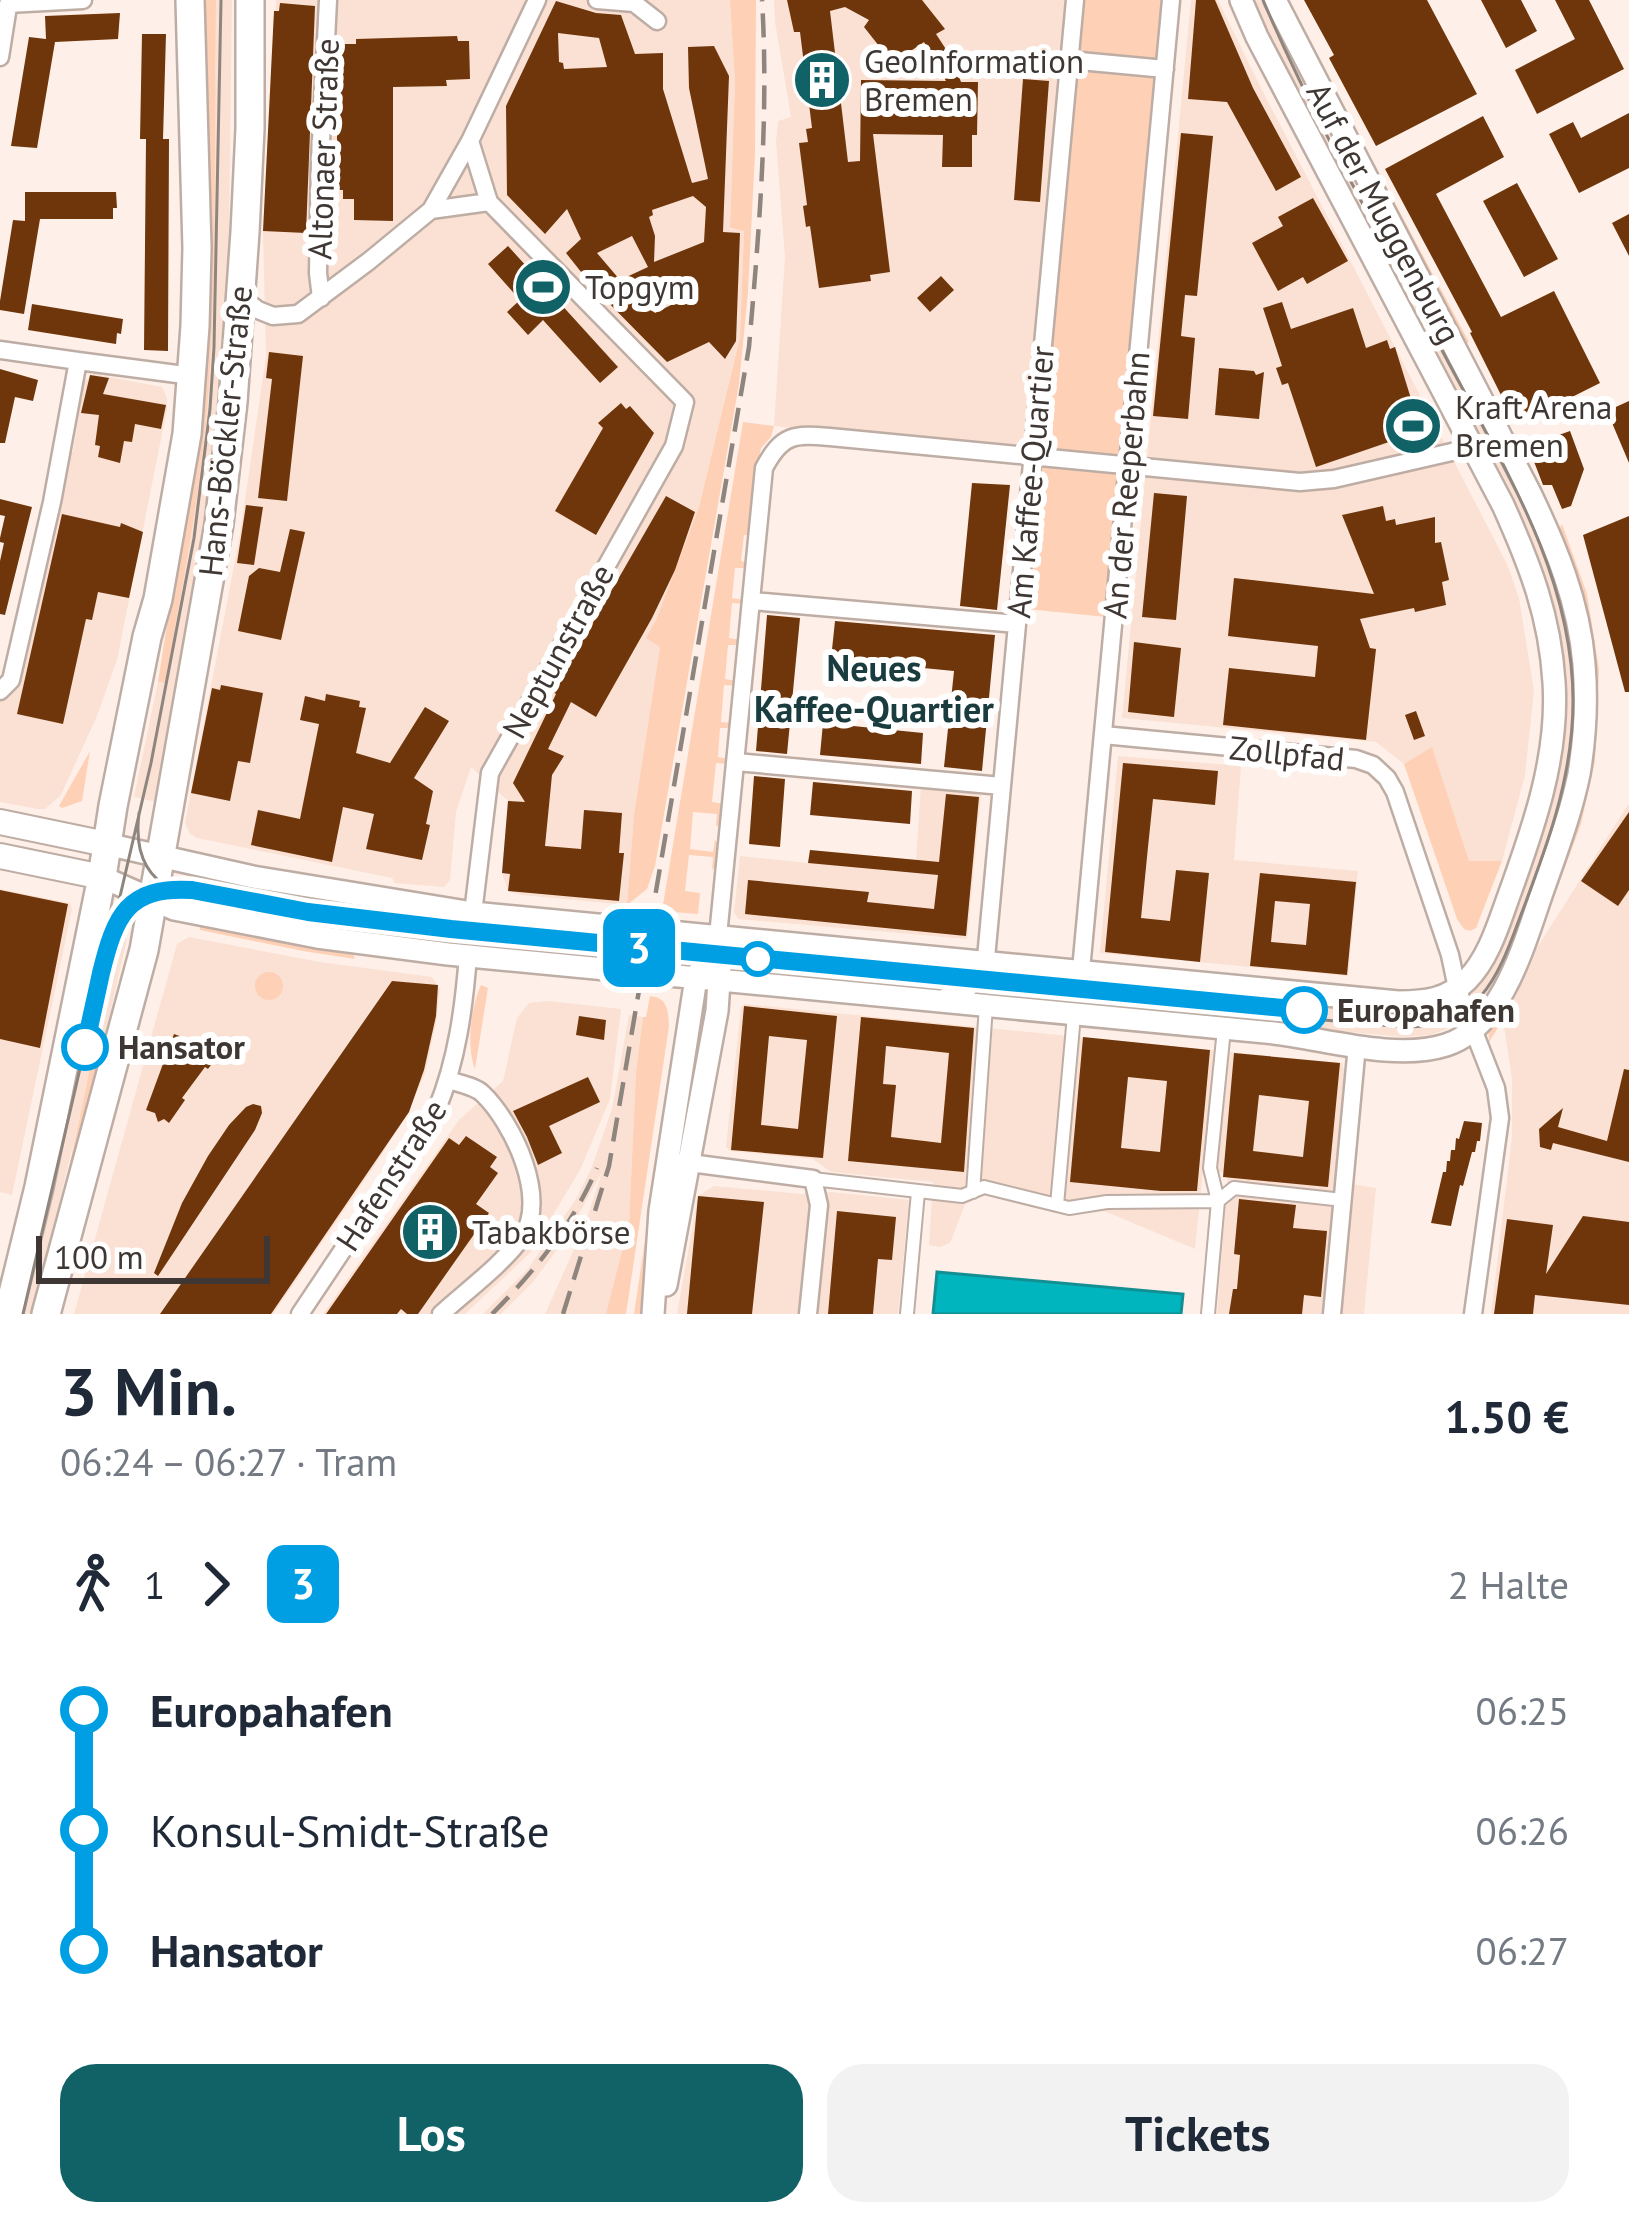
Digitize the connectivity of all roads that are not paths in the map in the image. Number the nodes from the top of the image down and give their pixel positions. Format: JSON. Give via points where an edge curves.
{"nodes":[{"id":1,"x":83,"y":0,"type":"edge"},
{"id":2,"x":190,"y":0,"type":"edge"},
{"id":3,"x":250,"y":0,"type":"edge"},
{"id":4,"x":328,"y":0,"type":"edge"},
{"id":5,"x":537,"y":0,"type":"edge"},
{"id":6,"x":597,"y":0,"type":"edge"},
{"id":7,"x":1075,"y":0,"type":"edge"},
{"id":8,"x":1171,"y":0,"type":"edge"},
{"id":9,"x":1241,"y":0,"type":"edge"},
{"id":10,"x":1275,"y":0,"type":"edge"},
{"id":11,"x":8,"y":2,"type":"edge"},
{"id":12,"x":657,"y":21,"type":"dead end"},
{"id":13,"x":1,"y":47,"type":"edge"},
{"id":14,"x":0,"y":57,"type":"edge"},
{"id":15,"x":1069,"y":61,"type":"junction"},
{"id":16,"x":1165,"y":69,"type":"junction"},
{"id":17,"x":470,"y":141,"type":"junction"},
{"id":18,"x":489,"y":202,"type":"junction"},
{"id":19,"x":431,"y":210,"type":"junction"},
{"id":20,"x":241,"y":297,"type":"junction"},
{"id":21,"x":321,"y":298,"type":"junction"},
{"id":22,"x":0,"y":350,"type":"edge"},
{"id":23,"x":78,"y":361,"type":"junction"},
{"id":24,"x":192,"y":376,"type":"junction"},
{"id":25,"x":1472,"y":444,"type":"junction"},
{"id":26,"x":1033,"y":455,"type":"junction"},
{"id":27,"x":1128,"y":464,"type":"junction"},
{"id":28,"x":752,"y":601,"type":"junction"},
{"id":29,"x":1017,"y":624,"type":"junction"},
{"id":30,"x":0,"y":691,"type":"edge"},
{"id":31,"x":1103,"y":735,"type":"junction"},
{"id":32,"x":736,"y":762,"type":"junction"},
{"id":33,"x":1001,"y":786,"type":"junction"},
{"id":34,"x":0,"y":822,"type":"edge"},
{"id":35,"x":106,"y":844,"type":"junction"},
{"id":36,"x":0,"y":856,"type":"edge"},
{"id":37,"x":160,"y":857,"type":"junction"},
{"id":38,"x":102,"y":877,"type":"junction"},
{"id":39,"x":153,"y":899,"type":"junction"},
{"id":40,"x":473,"y":914,"type":"junction"},
{"id":41,"x":718,"y":936,"type":"junction"},
{"id":42,"x":468,"y":956,"type":"junction"},
{"id":43,"x":986,"y":962,"type":"junction"},
{"id":44,"x":1081,"y":970,"type":"junction"},
{"id":45,"x":696,"y":978,"type":"junction"},
{"id":46,"x":721,"y":980,"type":"junction"},
{"id":47,"x":1457,"y":988,"type":"junction"},
{"id":48,"x":931,"y":1000,"type":"junction"},
{"id":49,"x":986,"y":1006,"type":"junction"},
{"id":50,"x":1074,"y":1015,"type":"junction"},
{"id":51,"x":1224,"y":1029,"type":"junction"},
{"id":52,"x":1472,"y":1030,"type":"junction"},
{"id":53,"x":1357,"y":1045,"type":"junction"},
{"id":54,"x":449,"y":1079,"type":"junction"},
{"id":55,"x":680,"y":1161,"type":"junction"},
{"id":56,"x":813,"y":1179,"type":"junction"},
{"id":57,"x":919,"y":1192,"type":"junction"},
{"id":58,"x":973,"y":1192,"type":"junction"},
{"id":59,"x":1343,"y":1200,"type":"junction"},
{"id":60,"x":1218,"y":1201,"type":"junction"},
{"id":61,"x":1057,"y":1205,"type":"junction"},
{"id":62,"x":8,"y":1314,"type":"edge"},
{"id":63,"x":46,"y":1314,"type":"edge"},
{"id":64,"x":299,"y":1314,"type":"edge"},
{"id":65,"x":441,"y":1314,"type":"edge"},
{"id":66,"x":656,"y":1314,"type":"edge"},
{"id":67,"x":808,"y":1314,"type":"edge"},
{"id":68,"x":907,"y":1314,"type":"edge"},
{"id":69,"x":1208,"y":1314,"type":"edge"},
{"id":70,"x":1332,"y":1314,"type":"edge"},
{"id":71,"x":1473,"y":1314,"type":"edge"}],
"edges":[{"from":1,"to":11,"type":"street"},
{"from":2,"to":24,"type":"main road","name":"Hans-Böckler-Straße"},
{"from":3,"to":20,"type":"main road","name":"Hans-Böckler-Straße"},
{"from":4,"to":21,"type":"street","name":"Altonaer Straße"},
{"from":5,"to":17,"type":"street"},
{"from":6,"to":12,"type":"street","via":[[634,3]]},
{"from":7,"to":15,"type":"street","name":"Am Kaffee-Quartier"},
{"from":8,"to":16,"type":"street","name":"An der Reeperbahn"},
{"from":9,"to":25,"type":"street","name":"Auf der Muggenburg"},
{"from":10,"to":52,"type":"street","name":"Auf der Muggenburg","via":[[1529,491],[1580,629],[1585,718],[1574,797],[1514,971]]},
{"from":11,"to":13,"type":"street"},
{"from":13,"to":14,"type":"street"},
{"from":15,"to":16,"type":"street"},
{"from":15,"to":26,"type":"street","name":"Am Kaffee-Quartier"},
{"from":16,"to":27,"type":"street","name":"An der Reeperbahn"},
{"from":17,"to":18,"type":"street"},
{"from":17,"to":19,"type":"street"},
{"from":18,"to":19,"type":"street"},
{"from":18,"to":40,"type":"street","name":"Neptunstraße","via":[[686,402],[674,446],[490,773]]},
{"from":19,"to":21,"type":"street"},
{"from":20,"to":21,"type":"street","via":[[273,316],[298,314]]},
{"from":20,"to":37,"type":"main road","name":"Hans-Böckler-Straße","via":[[219,524]]},
{"from":22,"to":23,"type":"street"},
{"from":23,"to":24,"type":"street"},
{"from":23,"to":30,"type":"street","via":[[11,680]]},
{"from":24,"to":35,"type":"main road","name":"Hans-Böckler-Straße","via":[[169,538]]},
{"from":25,"to":27,"type":"street","via":[[1300,482]]},
{"from":25,"to":47,"type":"street","name":"Auf der Muggenburg","via":[[1540,592],[1555,718],[1526,852],[1479,965]]},
{"from":26,"to":27,"type":"street"},
{"from":26,"to":28,"type":"street","via":[[796,435],[776,446],[764,468]]},
{"from":26,"to":29,"type":"street","name":"Am Kaffee-Quartier"},
{"from":27,"to":31,"type":"street","name":"An der Reeperbahn"},
{"from":28,"to":29,"type":"street"},
{"from":28,"to":32,"type":"street"},
{"from":29,"to":33,"type":"street","name":"Am Kaffee-Quartier"},
{"from":31,"to":44,"type":"street","name":"An der Reeperbahn"},
{"from":31,"to":47,"type":"street","name":"Zollpfad","via":[[1373,765],[1395,792]]},
{"from":32,"to":33,"type":"street"},
{"from":32,"to":41,"type":"street"},
{"from":33,"to":43,"type":"street","name":"Am Kaffee-Quartier"},
{"from":34,"to":35,"type":"main road"},
{"from":35,"to":37,"type":"street"},
{"from":35,"to":38,"type":"main road","name":"Hans-Böckler-Straße"},
{"from":36,"to":38,"type":"main road"},
{"from":37,"to":39,"type":"main road","name":"Hans-Böckler-Straße"},
{"from":37,"to":40,"type":"street"},
{"from":38,"to":39,"type":"street"},
{"from":38,"to":62,"type":"main road","name":"Hans-Böckler-Straße"},
{"from":39,"to":42,"type":"street","via":[[317,937]]},
{"from":39,"to":63,"type":"main road","name":"Hans-Böckler-Straße"},
{"from":40,"to":41,"type":"street"},
{"from":40,"to":42,"type":"street"},
{"from":41,"to":43,"type":"street"},
{"from":41,"to":45,"type":"street"},
{"from":41,"to":46,"type":"street"},
{"from":42,"to":45,"type":"street"},
{"from":42,"to":54,"type":"street","name":"Hafenstraße"},
{"from":43,"to":44,"type":"street"},
{"from":43,"to":48,"type":"street","via":[[966,991]]},
{"from":44,"to":47,"type":"street","via":[[1398,1002],[1435,1000]]},
{"from":45,"to":46,"type":"street"},
{"from":45,"to":55,"type":"street"},
{"from":46,"to":48,"type":"street"},
{"from":46,"to":55,"type":"street"},
{"from":47,"to":52,"type":"street","name":"Zollpfad"},
{"from":48,"to":49,"type":"street"},
{"from":49,"to":50,"type":"street"},
{"from":49,"to":58,"type":"street"},
{"from":50,"to":51,"type":"street"},
{"from":50,"to":61,"type":"street"},
{"from":51,"to":53,"type":"street"},
{"from":51,"to":60,"type":"street","via":[[1210,1168]]},
{"from":52,"to":53,"type":"street","via":[[1429,1048]]},
{"from":52,"to":71,"type":"street","name":"Zollpfad","via":[[1500,1114]]},
{"from":53,"to":59,"type":"street"},
{"from":54,"to":64,"type":"street","name":"Hafenstraße","via":[[426,1128]]},
{"from":54,"to":65,"type":"street","via":[[480,1090],[508,1125],[533,1210],[524,1235]]},
{"from":55,"to":56,"type":"street"},
{"from":55,"to":66,"type":"street","via":[[660,1211]]},
{"from":56,"to":57,"type":"street"},
{"from":56,"to":67,"type":"street","via":[[819,1205]]},
{"from":57,"to":58,"type":"street"},
{"from":57,"to":68,"type":"street"},
{"from":58,"to":61,"type":"street","via":[[984,1187]]},
{"from":59,"to":60,"type":"street","via":[[1234,1188]]},
{"from":59,"to":70,"type":"street"},
{"from":60,"to":61,"type":"street"},
{"from":60,"to":69,"type":"street"}]}
